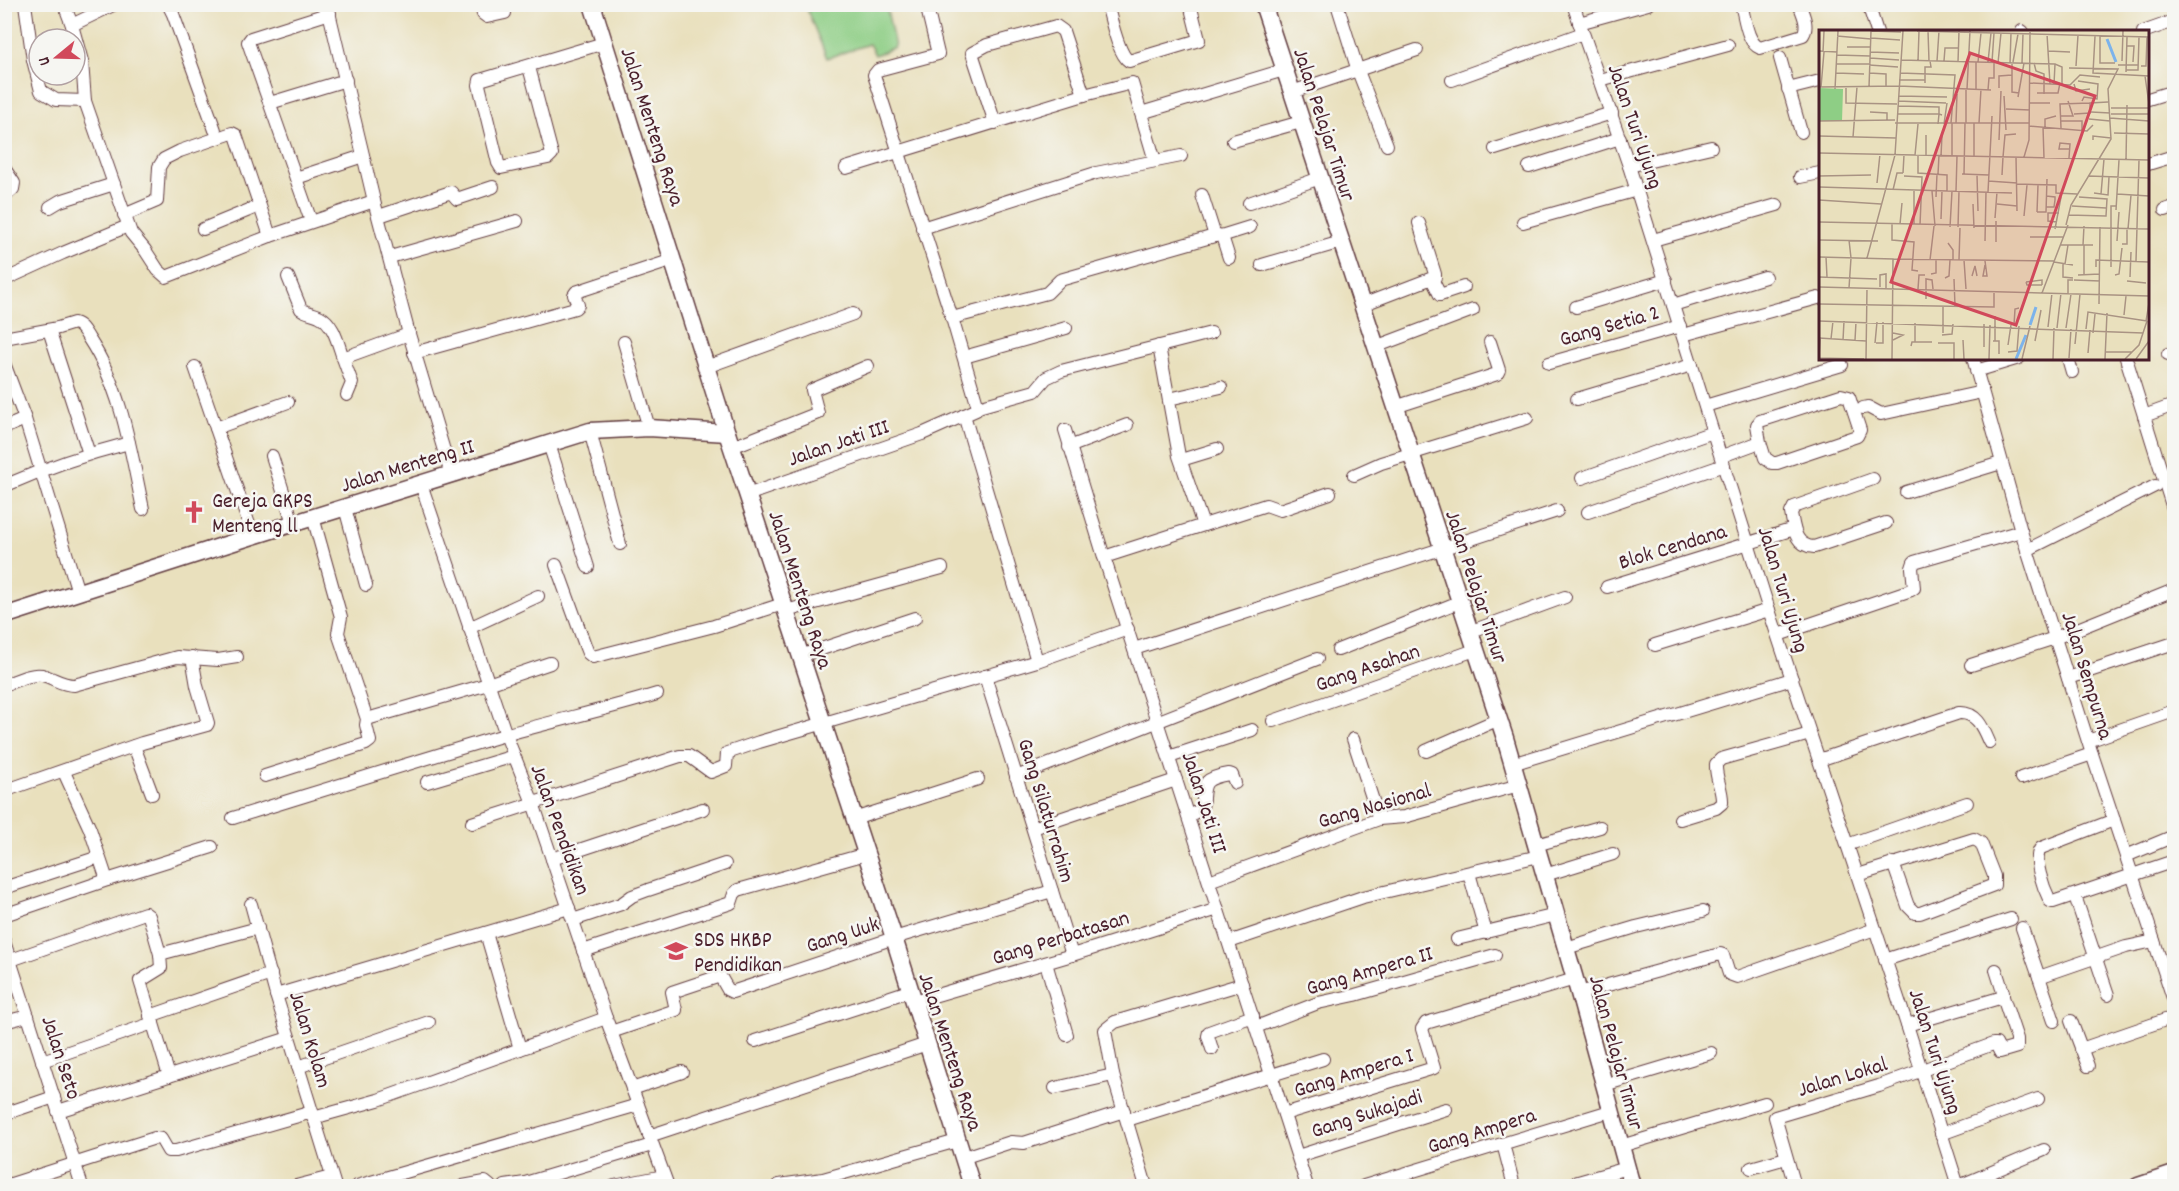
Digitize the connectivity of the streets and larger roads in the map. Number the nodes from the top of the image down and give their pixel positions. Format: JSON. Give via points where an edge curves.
{"nodes":[{"id":1,"x":25,"y":4,"type":"edge"},
{"id":2,"x":64,"y":4,"type":"edge"},
{"id":3,"x":115,"y":4,"type":"edge"},
{"id":4,"x":168,"y":4,"type":"edge"},
{"id":5,"x":480,"y":4,"type":"edge"},
{"id":6,"x":592,"y":4,"type":"edge"},
{"id":7,"x":926,"y":4,"type":"edge"},
{"id":8,"x":1107,"y":4,"type":"edge"},
{"id":9,"x":1190,"y":4,"type":"edge"},
{"id":10,"x":1263,"y":4,"type":"edge"},
{"id":11,"x":1337,"y":4,"type":"edge"},
{"id":12,"x":1574,"y":4,"type":"edge"},
{"id":13,"x":1648,"y":4,"type":"edge"},
{"id":14,"x":1741,"y":4,"type":"edge"},
{"id":15,"x":1799,"y":4,"type":"edge"},
{"id":16,"x":1868,"y":4,"type":"edge"},
{"id":17,"x":329,"y":9,"type":"edge"},
{"id":18,"x":505,"y":13,"type":"dead end"},
{"id":19,"x":2175,"y":21,"type":"edge"},
{"id":20,"x":72,"y":25,"type":"junction"},
{"id":21,"x":1581,"y":28,"type":"junction"},
{"id":22,"x":1876,"y":30,"type":"edge"},
{"id":23,"x":2149,"y":30,"type":"edge"},
{"id":24,"x":604,"y":43,"type":"junction"},
{"id":25,"x":1728,"y":45,"type":"dead end"},
{"id":26,"x":1417,"y":50,"type":"dead end"},
{"id":27,"x":1780,"y":58,"type":"dead end"},
{"id":28,"x":529,"y":67,"type":"junction"},
{"id":29,"x":1284,"y":70,"type":"junction"},
{"id":30,"x":1358,"y":71,"type":"junction"},
{"id":31,"x":346,"y":80,"type":"junction"},
{"id":32,"x":1452,"y":80,"type":"dead end"},
{"id":33,"x":1600,"y":80,"type":"junction"},
{"id":34,"x":1819,"y":81,"type":"edge"},
{"id":35,"x":1788,"y":89,"type":"junction"},
{"id":36,"x":2175,"y":91,"type":"edge"},
{"id":37,"x":1292,"y":92,"type":"junction"},
{"id":38,"x":1084,"y":95,"type":"junction"},
{"id":39,"x":2149,"y":99,"type":"edge"},
{"id":40,"x":85,"y":101,"type":"junction"},
{"id":41,"x":270,"y":103,"type":"junction"},
{"id":42,"x":1141,"y":113,"type":"junction"},
{"id":43,"x":1612,"y":113,"type":"junction"},
{"id":44,"x":1301,"y":122,"type":"junction"},
{"id":45,"x":995,"y":123,"type":"junction"},
{"id":46,"x":215,"y":129,"type":"dead end"},
{"id":47,"x":1801,"y":132,"type":"dead end"},
{"id":48,"x":1620,"y":138,"type":"junction"},
{"id":49,"x":1233,"y":141,"type":"dead end"},
{"id":50,"x":1387,"y":145,"type":"dead end"},
{"id":51,"x":1711,"y":147,"type":"dead end"},
{"id":52,"x":1496,"y":149,"type":"dead end"},
{"id":53,"x":899,"y":152,"type":"junction"},
{"id":54,"x":363,"y":156,"type":"junction"},
{"id":55,"x":1182,"y":156,"type":"dead end"},
{"id":56,"x":2175,"y":156,"type":"edge"},
{"id":57,"x":1155,"y":161,"type":"junction"},
{"id":58,"x":2149,"y":164,"type":"edge"},
{"id":59,"x":1629,"y":166,"type":"junction"},
{"id":60,"x":1529,"y":167,"type":"dead end"},
{"id":61,"x":4,"y":168,"type":"edge"},
{"id":62,"x":846,"y":168,"type":"dead end"},
{"id":63,"x":1819,"y":172,"type":"edge"},
{"id":64,"x":1800,"y":177,"type":"dead end"},
{"id":65,"x":296,"y":178,"type":"junction"},
{"id":66,"x":1320,"y":178,"type":"junction"},
{"id":67,"x":114,"y":184,"type":"junction"},
{"id":68,"x":493,"y":187,"type":"dead end"},
{"id":69,"x":1637,"y":190,"type":"junction"},
{"id":70,"x":1202,"y":195,"type":"dead end"},
{"id":71,"x":4,"y":197,"type":"edge"},
{"id":72,"x":374,"y":201,"type":"junction"},
{"id":73,"x":1249,"y":203,"type":"dead end"},
{"id":74,"x":1777,"y":205,"type":"dead end"},
{"id":75,"x":259,"y":206,"type":"junction"},
{"id":76,"x":50,"y":207,"type":"dead end"},
{"id":77,"x":379,"y":216,"type":"junction"},
{"id":78,"x":126,"y":221,"type":"junction"},
{"id":79,"x":311,"y":221,"type":"junction"},
{"id":80,"x":517,"y":221,"type":"dead end"},
{"id":81,"x":1523,"y":222,"type":"dead end"},
{"id":82,"x":1419,"y":223,"type":"dead end"},
{"id":83,"x":1250,"y":227,"type":"dead end"},
{"id":84,"x":922,"y":228,"type":"junction"},
{"id":85,"x":203,"y":229,"type":"dead end"},
{"id":86,"x":270,"y":236,"type":"junction"},
{"id":87,"x":1218,"y":236,"type":"junction"},
{"id":88,"x":1653,"y":240,"type":"junction"},
{"id":89,"x":1341,"y":242,"type":"junction"},
{"id":90,"x":390,"y":257,"type":"junction"},
{"id":91,"x":1229,"y":258,"type":"dead end"},
{"id":92,"x":673,"y":260,"type":"junction"},
{"id":93,"x":1262,"y":265,"type":"dead end"},
{"id":94,"x":288,"y":277,"type":"dead end"},
{"id":95,"x":1765,"y":277,"type":"dead end"},
{"id":96,"x":1432,"y":279,"type":"junction"},
{"id":97,"x":4,"y":280,"type":"edge"},
{"id":98,"x":1666,"y":280,"type":"junction"},
{"id":99,"x":1464,"y":287,"type":"dead end"},
{"id":100,"x":1818,"y":298,"type":"dead end"},
{"id":101,"x":1362,"y":305,"type":"junction"},
{"id":102,"x":1673,"y":305,"type":"junction"},
{"id":103,"x":1576,"y":307,"type":"dead end"},
{"id":104,"x":1473,"y":310,"type":"dead end"},
{"id":105,"x":853,"y":314,"type":"dead end"},
{"id":106,"x":952,"y":318,"type":"junction"},
{"id":107,"x":1066,"y":328,"type":"dead end"},
{"id":108,"x":49,"y":330,"type":"junction"},
{"id":109,"x":1682,"y":330,"type":"junction"},
{"id":110,"x":1211,"y":333,"type":"dead end"},
{"id":111,"x":409,"y":334,"type":"junction"},
{"id":112,"x":4,"y":338,"type":"edge"},
{"id":113,"x":624,"y":342,"type":"dead end"},
{"id":114,"x":1490,"y":342,"type":"dead end"},
{"id":115,"x":1159,"y":346,"type":"junction"},
{"id":116,"x":1375,"y":347,"type":"junction"},
{"id":117,"x":414,"y":353,"type":"junction"},
{"id":118,"x":964,"y":357,"type":"junction"},
{"id":119,"x":343,"y":358,"type":"junction"},
{"id":120,"x":2006,"y":360,"type":"edge"},
{"id":121,"x":2069,"y":360,"type":"edge"},
{"id":122,"x":2127,"y":360,"type":"edge"},
{"id":123,"x":4,"y":363,"type":"edge"},
{"id":124,"x":1549,"y":363,"type":"dead end"},
{"id":125,"x":1692,"y":365,"type":"junction"},
{"id":126,"x":1842,"y":365,"type":"dead end"},
{"id":127,"x":1975,"y":365,"type":"edge"},
{"id":128,"x":868,"y":366,"type":"dead end"},
{"id":129,"x":195,"y":367,"type":"dead end"},
{"id":130,"x":706,"y":367,"type":"junction"},
{"id":131,"x":2072,"y":372,"type":"dead end"},
{"id":132,"x":1221,"y":387,"type":"dead end"},
{"id":133,"x":1982,"y":392,"type":"junction"},
{"id":134,"x":10,"y":394,"type":"edge"},
{"id":135,"x":347,"y":395,"type":"dead end"},
{"id":136,"x":1169,"y":399,"type":"junction"},
{"id":137,"x":1577,"y":399,"type":"dead end"},
{"id":138,"x":288,"y":402,"type":"dead end"},
{"id":139,"x":2175,"y":405,"type":"edge"},
{"id":140,"x":978,"y":406,"type":"junction"},
{"id":141,"x":1705,"y":406,"type":"junction"},
{"id":142,"x":1395,"y":408,"type":"junction"},
{"id":143,"x":1863,"y":408,"type":"dead end"},
{"id":144,"x":964,"y":414,"type":"junction"},
{"id":145,"x":2144,"y":416,"type":"junction"},
{"id":146,"x":1527,"y":418,"type":"dead end"},
{"id":147,"x":25,"y":419,"type":"junction"},
{"id":148,"x":1126,"y":425,"type":"dead end"},
{"id":149,"x":4,"y":428,"type":"edge"},
{"id":150,"x":216,"y":428,"type":"junction"},
{"id":151,"x":649,"y":428,"type":"junction"},
{"id":152,"x":1065,"y":430,"type":"dead end"},
{"id":153,"x":590,"y":431,"type":"junction"},
{"id":154,"x":1713,"y":432,"type":"junction"},
{"id":155,"x":729,"y":440,"type":"junction"},
{"id":156,"x":1760,"y":442,"type":"junction"},
{"id":157,"x":129,"y":443,"type":"junction"},
{"id":158,"x":549,"y":444,"type":"junction"},
{"id":159,"x":1069,"y":447,"type":"junction"},
{"id":160,"x":1217,"y":449,"type":"dead end"},
{"id":161,"x":89,"y":454,"type":"junction"},
{"id":162,"x":1411,"y":454,"type":"junction"},
{"id":163,"x":272,"y":456,"type":"dead end"},
{"id":164,"x":1181,"y":460,"type":"junction"},
{"id":165,"x":1723,"y":461,"type":"junction"},
{"id":166,"x":2001,"y":463,"type":"junction"},
{"id":167,"x":41,"y":470,"type":"junction"},
{"id":168,"x":451,"y":474,"type":"junction"},
{"id":169,"x":1354,"y":475,"type":"dead end"},
{"id":170,"x":1582,"y":478,"type":"dead end"},
{"id":171,"x":1873,"y":479,"type":"dead end"},
{"id":172,"x":421,"y":484,"type":"junction"},
{"id":173,"x":4,"y":486,"type":"edge"},
{"id":174,"x":2166,"y":488,"type":"edge"},
{"id":175,"x":1906,"y":492,"type":"dead end"},
{"id":176,"x":1330,"y":493,"type":"dead end"},
{"id":177,"x":747,"y":495,"type":"junction"},
{"id":178,"x":345,"y":508,"type":"junction"},
{"id":179,"x":143,"y":509,"type":"dead end"},
{"id":180,"x":1557,"y":512,"type":"dead end"},
{"id":181,"x":1588,"y":512,"type":"dead end"},
{"id":182,"x":2175,"y":512,"type":"edge"},
{"id":183,"x":313,"y":517,"type":"junction"},
{"id":184,"x":293,"y":523,"type":"junction"},
{"id":185,"x":1886,"y":523,"type":"dead end"},
{"id":186,"x":1203,"y":525,"type":"junction"},
{"id":187,"x":1794,"y":529,"type":"junction"},
{"id":188,"x":2021,"y":531,"type":"junction"},
{"id":189,"x":253,"y":536,"type":"junction"},
{"id":190,"x":1749,"y":543,"type":"junction"},
{"id":191,"x":620,"y":544,"type":"dead end"},
{"id":192,"x":1442,"y":549,"type":"junction"},
{"id":193,"x":2027,"y":550,"type":"junction"},
{"id":194,"x":1104,"y":557,"type":"junction"},
{"id":195,"x":556,"y":565,"type":"dead end"},
{"id":196,"x":588,"y":567,"type":"dead end"},
{"id":197,"x":942,"y":568,"type":"dead end"},
{"id":198,"x":366,"y":585,"type":"dead end"},
{"id":199,"x":1607,"y":587,"type":"dead end"},
{"id":200,"x":2175,"y":590,"type":"edge"},
{"id":201,"x":78,"y":592,"type":"junction"},
{"id":202,"x":538,"y":596,"type":"dead end"},
{"id":203,"x":1565,"y":597,"type":"dead end"},
{"id":204,"x":1459,"y":602,"type":"junction"},
{"id":205,"x":784,"y":607,"type":"junction"},
{"id":206,"x":1769,"y":610,"type":"junction"},
{"id":207,"x":4,"y":616,"type":"edge"},
{"id":208,"x":915,"y":618,"type":"dead end"},
{"id":209,"x":470,"y":628,"type":"junction"},
{"id":210,"x":1128,"y":629,"type":"junction"},
{"id":211,"x":1469,"y":632,"type":"junction"},
{"id":212,"x":1778,"y":635,"type":"junction"},
{"id":213,"x":2055,"y":638,"type":"junction"},
{"id":214,"x":2175,"y":643,"type":"edge"},
{"id":215,"x":1655,"y":645,"type":"dead end"},
{"id":216,"x":1134,"y":649,"type":"junction"},
{"id":217,"x":1338,"y":650,"type":"dead end"},
{"id":218,"x":1475,"y":650,"type":"junction"},
{"id":219,"x":800,"y":656,"type":"junction"},
{"id":220,"x":192,"y":657,"type":"junction"},
{"id":221,"x":237,"y":657,"type":"dead end"},
{"id":222,"x":1317,"y":659,"type":"dead end"},
{"id":223,"x":1037,"y":660,"type":"junction"},
{"id":224,"x":550,"y":663,"type":"dead end"},
{"id":225,"x":1971,"y":665,"type":"dead end"},
{"id":226,"x":985,"y":676,"type":"junction"},
{"id":227,"x":2068,"y":678,"type":"junction"},
{"id":228,"x":1792,"y":680,"type":"junction"},
{"id":229,"x":4,"y":684,"type":"edge"},
{"id":230,"x":488,"y":684,"type":"junction"},
{"id":231,"x":657,"y":694,"type":"dead end"},
{"id":232,"x":2174,"y":711,"type":"edge"},
{"id":233,"x":367,"y":719,"type":"junction"},
{"id":234,"x":1499,"y":720,"type":"junction"},
{"id":235,"x":1273,"y":721,"type":"dead end"},
{"id":236,"x":822,"y":722,"type":"junction"},
{"id":237,"x":1158,"y":722,"type":"junction"},
{"id":238,"x":1252,"y":730,"type":"dead end"},
{"id":239,"x":1810,"y":734,"type":"junction"},
{"id":240,"x":506,"y":735,"type":"junction"},
{"id":241,"x":1353,"y":739,"type":"dead end"},
{"id":242,"x":2088,"y":741,"type":"junction"},
{"id":243,"x":1989,"y":742,"type":"dead end"},
{"id":244,"x":134,"y":746,"type":"junction"},
{"id":245,"x":1426,"y":752,"type":"dead end"},
{"id":246,"x":2091,"y":754,"type":"junction"},
{"id":247,"x":514,"y":756,"type":"junction"},
{"id":248,"x":1169,"y":757,"type":"junction"},
{"id":249,"x":1819,"y":760,"type":"junction"},
{"id":250,"x":1512,"y":764,"type":"junction"},
{"id":251,"x":64,"y":772,"type":"junction"},
{"id":252,"x":265,"y":776,"type":"dead end"},
{"id":253,"x":1016,"y":777,"type":"junction"},
{"id":254,"x":2021,"y":778,"type":"dead end"},
{"id":255,"x":978,"y":779,"type":"dead end"},
{"id":256,"x":1176,"y":780,"type":"junction"},
{"id":257,"x":427,"y":782,"type":"dead end"},
{"id":258,"x":1236,"y":783,"type":"dead end"},
{"id":259,"x":1519,"y":785,"type":"junction"},
{"id":260,"x":4,"y":791,"type":"edge"},
{"id":261,"x":152,"y":794,"type":"dead end"},
{"id":262,"x":532,"y":803,"type":"junction"},
{"id":263,"x":1967,"y":803,"type":"dead end"},
{"id":264,"x":703,"y":809,"type":"dead end"},
{"id":265,"x":1188,"y":816,"type":"junction"},
{"id":266,"x":233,"y":818,"type":"dead end"},
{"id":267,"x":854,"y":819,"type":"junction"},
{"id":268,"x":1379,"y":819,"type":"junction"},
{"id":269,"x":1680,"y":819,"type":"dead end"},
{"id":270,"x":2114,"y":820,"type":"junction"},
{"id":271,"x":472,"y":823,"type":"dead end"},
{"id":272,"x":1600,"y":827,"type":"dead end"},
{"id":273,"x":1033,"y":828,"type":"junction"},
{"id":274,"x":2175,"y":836,"type":"edge"},
{"id":275,"x":1847,"y":845,"type":"junction"},
{"id":276,"x":212,"y":847,"type":"dead end"},
{"id":277,"x":1538,"y":850,"type":"junction"},
{"id":278,"x":866,"y":854,"type":"junction"},
{"id":279,"x":1613,"y":854,"type":"dead end"},
{"id":280,"x":2126,"y":856,"type":"junction"},
{"id":281,"x":99,"y":857,"type":"junction"},
{"id":282,"x":552,"y":859,"type":"junction"},
{"id":283,"x":2175,"y":861,"type":"edge"},
{"id":284,"x":1893,"y":863,"type":"junction"},
{"id":285,"x":725,"y":864,"type":"dead end"},
{"id":286,"x":1469,"y":873,"type":"junction"},
{"id":287,"x":1545,"y":875,"type":"junction"},
{"id":288,"x":1858,"y":875,"type":"junction"},
{"id":289,"x":2133,"y":875,"type":"junction"},
{"id":290,"x":107,"y":880,"type":"junction"},
{"id":291,"x":1209,"y":881,"type":"junction"},
{"id":292,"x":4,"y":888,"type":"edge"},
{"id":293,"x":1052,"y":891,"type":"junction"},
{"id":294,"x":2077,"y":902,"type":"dead end"},
{"id":295,"x":251,"y":904,"type":"dead end"},
{"id":296,"x":1218,"y":909,"type":"junction"},
{"id":297,"x":1703,"y":911,"type":"dead end"},
{"id":298,"x":571,"y":914,"type":"junction"},
{"id":299,"x":4,"y":915,"type":"edge"},
{"id":300,"x":1556,"y":915,"type":"junction"},
{"id":301,"x":2011,"y":919,"type":"dead end"},
{"id":302,"x":258,"y":928,"type":"junction"},
{"id":303,"x":2022,"y":928,"type":"dead end"},
{"id":304,"x":1875,"y":929,"type":"junction"},
{"id":305,"x":486,"y":933,"type":"junction"},
{"id":306,"x":1485,"y":933,"type":"junction"},
{"id":307,"x":894,"y":938,"type":"junction"},
{"id":308,"x":1457,"y":939,"type":"dead end"},
{"id":309,"x":4,"y":940,"type":"edge"},
{"id":310,"x":2154,"y":941,"type":"junction"},
{"id":311,"x":1229,"y":942,"type":"junction"},
{"id":312,"x":1566,"y":948,"type":"junction"},
{"id":313,"x":583,"y":951,"type":"junction"},
{"id":314,"x":160,"y":954,"type":"junction"},
{"id":315,"x":1495,"y":955,"type":"dead end"},
{"id":316,"x":1072,"y":956,"type":"junction"},
{"id":317,"x":2096,"y":958,"type":"junction"},
{"id":318,"x":11,"y":960,"type":"junction"},
{"id":319,"x":1885,"y":960,"type":"junction"},
{"id":320,"x":1046,"y":963,"type":"junction"},
{"id":321,"x":2168,"y":967,"type":"edge"},
{"id":322,"x":1996,"y":970,"type":"dead end"},
{"id":323,"x":271,"y":974,"type":"junction"},
{"id":324,"x":2040,"y":977,"type":"junction"},
{"id":325,"x":11,"y":981,"type":"edge"},
{"id":326,"x":1242,"y":984,"type":"junction"},
{"id":327,"x":1577,"y":986,"type":"junction"},
{"id":328,"x":276,"y":995,"type":"junction"},
{"id":329,"x":2108,"y":995,"type":"dead end"},
{"id":330,"x":911,"y":996,"type":"junction"},
{"id":331,"x":2002,"y":997,"type":"junction"},
{"id":332,"x":2175,"y":1001,"type":"edge"},
{"id":333,"x":28,"y":1016,"type":"junction"},
{"id":334,"x":2175,"y":1017,"type":"edge"},
{"id":335,"x":606,"y":1018,"type":"junction"},
{"id":336,"x":151,"y":1019,"type":"junction"},
{"id":337,"x":2054,"y":1021,"type":"dead end"},
{"id":338,"x":2071,"y":1021,"type":"dead end"},
{"id":339,"x":4,"y":1022,"type":"edge"},
{"id":340,"x":429,"y":1022,"type":"dead end"},
{"id":341,"x":1254,"y":1022,"type":"junction"},
{"id":342,"x":1907,"y":1025,"type":"junction"},
{"id":343,"x":611,"y":1032,"type":"junction"},
{"id":344,"x":1067,"y":1035,"type":"dead end"},
{"id":345,"x":289,"y":1038,"type":"junction"},
{"id":346,"x":755,"y":1041,"type":"dead end"},
{"id":347,"x":927,"y":1044,"type":"junction"},
{"id":348,"x":520,"y":1049,"type":"junction"},
{"id":349,"x":1212,"y":1049,"type":"dead end"},
{"id":350,"x":2081,"y":1049,"type":"junction"},
{"id":351,"x":1711,"y":1053,"type":"dead end"},
{"id":352,"x":1323,"y":1059,"type":"dead end"},
{"id":353,"x":42,"y":1061,"type":"junction"},
{"id":354,"x":2088,"y":1066,"type":"dead end"},
{"id":355,"x":298,"y":1067,"type":"junction"},
{"id":356,"x":1921,"y":1071,"type":"junction"},
{"id":357,"x":682,"y":1072,"type":"dead end"},
{"id":358,"x":1113,"y":1075,"type":"junction"},
{"id":359,"x":169,"y":1076,"type":"junction"},
{"id":360,"x":1272,"y":1076,"type":"junction"},
{"id":361,"x":1604,"y":1085,"type":"junction"},
{"id":362,"x":1055,"y":1088,"type":"dead end"},
{"id":363,"x":632,"y":1089,"type":"junction"},
{"id":364,"x":54,"y":1097,"type":"junction"},
{"id":365,"x":2038,"y":1099,"type":"dead end"},
{"id":366,"x":1765,"y":1103,"type":"dead end"},
{"id":367,"x":638,"y":1105,"type":"junction"},
{"id":368,"x":1446,"y":1109,"type":"dead end"},
{"id":369,"x":58,"y":1111,"type":"junction"},
{"id":370,"x":1610,"y":1111,"type":"junction"},
{"id":371,"x":4,"y":1114,"type":"edge"},
{"id":372,"x":1284,"y":1114,"type":"junction"},
{"id":373,"x":312,"y":1115,"type":"junction"},
{"id":374,"x":1125,"y":1116,"type":"junction"},
{"id":375,"x":1941,"y":1134,"type":"junction"},
{"id":376,"x":650,"y":1140,"type":"junction"},
{"id":377,"x":957,"y":1141,"type":"junction"},
{"id":378,"x":1503,"y":1144,"type":"junction"},
{"id":379,"x":1621,"y":1146,"type":"junction"},
{"id":380,"x":2044,"y":1150,"type":"dead end"},
{"id":381,"x":1298,"y":1156,"type":"junction"},
{"id":382,"x":962,"y":1158,"type":"junction"},
{"id":383,"x":1786,"y":1158,"type":"junction"},
{"id":384,"x":75,"y":1165,"type":"junction"},
{"id":385,"x":1627,"y":1168,"type":"junction"},
{"id":386,"x":1751,"y":1168,"type":"dead end"},
{"id":387,"x":2175,"y":1174,"type":"edge"},
{"id":388,"x":666,"y":1181,"type":"edge"},
{"id":389,"x":333,"y":1182,"type":"edge"},
{"id":390,"x":779,"y":1185,"type":"edge"},
{"id":391,"x":5,"y":1186,"type":"edge"},
{"id":392,"x":82,"y":1186,"type":"edge"},
{"id":393,"x":296,"y":1186,"type":"edge"},
{"id":394,"x":357,"y":1186,"type":"edge"},
{"id":395,"x":463,"y":1186,"type":"edge"},
{"id":396,"x":490,"y":1186,"type":"edge"},
{"id":397,"x":505,"y":1186,"type":"edge"},
{"id":398,"x":614,"y":1186,"type":"edge"},
{"id":399,"x":972,"y":1186,"type":"edge"},
{"id":400,"x":1146,"y":1186,"type":"edge"},
{"id":401,"x":1308,"y":1186,"type":"edge"},
{"id":402,"x":1364,"y":1186,"type":"edge"},
{"id":403,"x":1514,"y":1186,"type":"edge"},
{"id":404,"x":1564,"y":1186,"type":"edge"},
{"id":405,"x":1632,"y":1186,"type":"edge"},
{"id":406,"x":1795,"y":1186,"type":"edge"},
{"id":407,"x":1958,"y":1186,"type":"edge"},
{"id":408,"x":2138,"y":1186,"type":"edge"}],
"edges":[{"from":1,"to":40,"type":"street","via":[[41,91],[56,100]]},
{"from":2,"to":20,"type":"street"},
{"from":3,"to":20,"type":"street"},
{"from":4,"to":46,"type":"street"},
{"from":5,"to":18,"type":"street","via":[[487,17]]},
{"from":6,"to":24,"type":"street","name":"Jalan Menteng Raya"},
{"from":7,"to":53,"type":"street","via":[[938,54],[874,72]]},
{"from":8,"to":9,"type":"street","via":[[1129,61],[1199,40]]},
{"from":10,"to":29,"type":"street","name":"Jalan Pelajar Timur"},
{"from":11,"to":30,"type":"street"},
{"from":12,"to":21,"type":"street","name":"Jalan Turi Ujung"},
{"from":13,"to":21,"type":"street"},
{"from":14,"to":15,"type":"street","via":[[1751,39],[1760,48],[1803,36],[1806,24]]},
{"from":16,"to":22,"type":"street"},
{"from":17,"to":31,"type":"street"},
{"from":17,"to":41,"type":"street","via":[[248,40]]},
{"from":19,"to":23,"type":"street"},
{"from":20,"to":40,"type":"street","via":[[82,61]]},
{"from":21,"to":32,"type":"street"},
{"from":21,"to":33,"type":"street","name":"Jalan Turi Ujung"},
{"from":24,"to":28,"type":"street"},
{"from":24,"to":92,"type":"street","name":"Jalan Menteng Raya"},
{"from":25,"to":33,"type":"street"},
{"from":26,"to":30,"type":"street"},
{"from":27,"to":35,"type":"street"},
{"from":28,"to":28,"type":"street","via":[[552,154],[501,168],[479,82]]},
{"from":29,"to":37,"type":"street","name":"Jalan Pelajar Timur"},
{"from":29,"to":42,"type":"street"},
{"from":30,"to":37,"type":"street"},
{"from":30,"to":50,"type":"street"},
{"from":31,"to":41,"type":"street"},
{"from":31,"to":54,"type":"street"},
{"from":33,"to":43,"type":"street","name":"Jalan Turi Ujung"},
{"from":34,"to":35,"type":"street"},
{"from":35,"to":47,"type":"street"},
{"from":36,"to":39,"type":"street"},
{"from":37,"to":44,"type":"street","name":"Jalan Pelajar Timur"},
{"from":38,"to":42,"type":"street","via":[[1131,83]]},
{"from":38,"to":45,"type":"street"},
{"from":38,"to":45,"type":"street","via":[[1060,27],[1004,40],[972,53]]},
{"from":40,"to":67,"type":"street"},
{"from":41,"to":65,"type":"street"},
{"from":42,"to":57,"type":"street"},
{"from":43,"to":48,"type":"street","name":"Jalan Turi Ujung"},
{"from":43,"to":52,"type":"street"},
{"from":44,"to":49,"type":"street"},
{"from":44,"to":66,"type":"street","name":"Jalan Pelajar Timur"},
{"from":45,"to":53,"type":"street"},
{"from":48,"to":59,"type":"street","name":"Jalan Turi Ujung"},
{"from":48,"to":60,"type":"street"},
{"from":51,"to":59,"type":"street"},
{"from":53,"to":62,"type":"street"},
{"from":53,"to":84,"type":"street"},
{"from":54,"to":65,"type":"street"},
{"from":54,"to":72,"type":"street"},
{"from":55,"to":57,"type":"street"},
{"from":56,"to":58,"type":"street"},
{"from":57,"to":84,"type":"street","via":[[1096,173]]},
{"from":59,"to":69,"type":"street","name":"Jalan Turi Ujung"},
{"from":61,"to":71,"type":"street","via":[[14,183]]},
{"from":63,"to":64,"type":"street"},
{"from":65,"to":79,"type":"street"},
{"from":66,"to":73,"type":"street"},
{"from":66,"to":89,"type":"street","name":"Jalan Pelajar Timur"},
{"from":67,"to":76,"type":"street"},
{"from":67,"to":78,"type":"street"},
{"from":68,"to":77,"type":"street","via":[[457,199],[451,192]]},
{"from":69,"to":81,"type":"street"},
{"from":69,"to":88,"type":"street","name":"Jalan Turi Ujung"},
{"from":70,"to":87,"type":"street"},
{"from":72,"to":77,"type":"street"},
{"from":72,"to":79,"type":"street"},
{"from":74,"to":88,"type":"street"},
{"from":75,"to":78,"type":"street","via":[[236,135],[232,133],[166,156],[159,166],[157,201]]},
{"from":75,"to":85,"type":"street"},
{"from":75,"to":86,"type":"street"},
{"from":77,"to":90,"type":"street"},
{"from":78,"to":86,"type":"street","via":[[135,240],[166,277]]},
{"from":78,"to":97,"type":"street"},
{"from":79,"to":86,"type":"street"},
{"from":80,"to":90,"type":"street"},
{"from":82,"to":96,"type":"street","via":[[1435,274]]},
{"from":83,"to":87,"type":"street"},
{"from":84,"to":106,"type":"street"},
{"from":87,"to":91,"type":"street"},
{"from":87,"to":106,"type":"street","via":[[1060,280],[1047,293]]},
{"from":88,"to":98,"type":"street","name":"Jalan Turi Ujung"},
{"from":89,"to":93,"type":"street"},
{"from":89,"to":101,"type":"street","name":"Jalan Pelajar Timur"},
{"from":90,"to":111,"type":"street"},
{"from":92,"to":117,"type":"street","via":[[576,292],[575,308]]},
{"from":92,"to":130,"type":"street","name":"Jalan Menteng Raya"},
{"from":94,"to":119,"type":"street","via":[[301,309],[327,322]]},
{"from":95,"to":102,"type":"street"},
{"from":96,"to":99,"type":"street","via":[[1440,295]]},
{"from":96,"to":101,"type":"street"},
{"from":98,"to":102,"type":"street","name":"Jalan Turi Ujung"},
{"from":98,"to":103,"type":"street"},
{"from":100,"to":109,"type":"street","name":"Gang Setia 2"},
{"from":101,"to":116,"type":"street","name":"Jalan Pelajar Timur"},
{"from":102,"to":109,"type":"street","name":"Jalan Turi Ujung"},
{"from":104,"to":116,"type":"street"},
{"from":105,"to":130,"type":"street"},
{"from":106,"to":118,"type":"street"},
{"from":107,"to":118,"type":"street"},
{"from":108,"to":112,"type":"street"},
{"from":108,"to":157,"type":"street","via":[[74,323],[81,326],[105,366]]},
{"from":108,"to":161,"type":"street"},
{"from":109,"to":124,"type":"street","name":"Gang Setia 2"},
{"from":109,"to":125,"type":"street","name":"Jalan Turi Ujung"},
{"from":110,"to":115,"type":"street","name":"Jalan Jati III"},
{"from":111,"to":117,"type":"street"},
{"from":111,"to":119,"type":"street"},
{"from":113,"to":151,"type":"street"},
{"from":114,"to":142,"type":"street","via":[[1497,375]]},
{"from":115,"to":136,"type":"street"},
{"from":115,"to":140,"type":"street","name":"Jalan Jati III","via":[[1061,371],[1046,378],[1035,391]]},
{"from":116,"to":142,"type":"street","name":"Jalan Pelajar Timur"},
{"from":117,"to":168,"type":"street"},
{"from":118,"to":140,"type":"street"},
{"from":119,"to":135,"type":"street","via":[[352,383]]},
{"from":120,"to":127,"type":"street"},
{"from":121,"to":131,"type":"street"},
{"from":122,"to":145,"type":"street"},
{"from":123,"to":134,"type":"street"},
{"from":125,"to":137,"type":"street"},
{"from":125,"to":141,"type":"street","name":"Jalan Turi Ujung"},
{"from":126,"to":141,"type":"street"},
{"from":127,"to":133,"type":"street","name":"Jalan Sempurna"},
{"from":128,"to":155,"type":"street","via":[[813,389],[818,413]]},
{"from":129,"to":150,"type":"street"},
{"from":130,"to":155,"type":"street","name":"Jalan Menteng Raya"},
{"from":132,"to":136,"type":"street"},
{"from":133,"to":143,"type":"street","via":[[1881,414]]},
{"from":133,"to":166,"type":"street","name":"Jalan Sempurna"},
{"from":134,"to":147,"type":"street"},
{"from":136,"to":164,"type":"street"},
{"from":138,"to":150,"type":"street"},
{"from":139,"to":145,"type":"street"},
{"from":140,"to":144,"type":"street","name":"Jalan Jati III"},
{"from":141,"to":154,"type":"street","name":"Jalan Turi Ujung"},
{"from":142,"to":162,"type":"street","name":"Jalan Pelajar Timur"},
{"from":144,"to":177,"type":"street","name":"Jalan Jati III","via":[[922,434]]},
{"from":144,"to":223,"type":"street"},
{"from":145,"to":174,"type":"street"},
{"from":146,"to":162,"type":"street"},
{"from":147,"to":149,"type":"street"},
{"from":147,"to":167,"type":"street"},
{"from":148,"to":159,"type":"street"},
{"from":150,"to":189,"type":"street"},
{"from":151,"to":153,"type":"street","name":"Jalan Menteng II"},
{"from":151,"to":155,"type":"street","name":"Jalan Menteng II"},
{"from":152,"to":159,"type":"street","name":"Jalan Jati III"},
{"from":153,"to":158,"type":"street","name":"Jalan Menteng II"},
{"from":153,"to":191,"type":"street"},
{"from":154,"to":165,"type":"street","name":"Jalan Turi Ujung"},
{"from":154,"to":170,"type":"street"},
{"from":155,"to":177,"type":"street","name":"Jalan Menteng Raya"},
{"from":156,"to":156,"type":"street","via":[[1760,421],[1841,395],[1849,397],[1860,430],[1857,436],[1772,463],[1765,458]]},
{"from":156,"to":165,"type":"street"},
{"from":157,"to":161,"type":"street"},
{"from":157,"to":179,"type":"street"},
{"from":158,"to":168,"type":"street","name":"Jalan Menteng II"},
{"from":158,"to":196,"type":"street"},
{"from":159,"to":194,"type":"street","name":"Jalan Jati III"},
{"from":160,"to":164,"type":"street"},
{"from":161,"to":167,"type":"street"},
{"from":162,"to":169,"type":"street"},
{"from":162,"to":192,"type":"street","name":"Jalan Pelajar Timur"},
{"from":163,"to":184,"type":"street"},
{"from":164,"to":186,"type":"street"},
{"from":165,"to":181,"type":"street"},
{"from":165,"to":190,"type":"street","name":"Jalan Turi Ujung"},
{"from":166,"to":175,"type":"street"},
{"from":166,"to":188,"type":"street","name":"Jalan Sempurna"},
{"from":167,"to":173,"type":"street"},
{"from":167,"to":201,"type":"street"},
{"from":168,"to":172,"type":"street","name":"Jalan Menteng II"},
{"from":171,"to":187,"type":"street","via":[[1794,507]]},
{"from":172,"to":178,"type":"street","name":"Jalan Menteng II"},
{"from":172,"to":209,"type":"street","name":"Jalan Pendidikan"},
{"from":174,"to":182,"type":"street"},
{"from":174,"to":193,"type":"street"},
{"from":176,"to":186,"type":"street","via":[[1280,510],[1266,505]]},
{"from":177,"to":205,"type":"street","name":"Jalan Menteng Raya"},
{"from":178,"to":183,"type":"street","name":"Jalan Menteng II"},
{"from":178,"to":198,"type":"street"},
{"from":180,"to":192,"type":"street"},
{"from":183,"to":184,"type":"street","name":"Jalan Menteng II"},
{"from":183,"to":233,"type":"street","via":[[341,617],[338,633]]},
{"from":184,"to":189,"type":"street","name":"Jalan Menteng II"},
{"from":185,"to":187,"type":"street","via":[[1814,547],[1800,543]]},
{"from":186,"to":194,"type":"street"},
{"from":187,"to":190,"type":"street","name":"Blok Cendana"},
{"from":188,"to":193,"type":"street","name":"Jalan Sempurna"},
{"from":188,"to":212,"type":"street","via":[[1914,562],[1911,590]]},
{"from":189,"to":201,"type":"street","name":"Jalan Menteng II"},
{"from":190,"to":199,"type":"street","name":"Blok Cendana"},
{"from":190,"to":206,"type":"street","name":"Jalan Turi Ujung"},
{"from":192,"to":204,"type":"street","name":"Jalan Pelajar Timur"},
{"from":192,"to":216,"type":"street"},
{"from":193,"to":213,"type":"street","name":"Jalan Sempurna"},
{"from":194,"to":210,"type":"street","name":"Jalan Jati III"},
{"from":195,"to":205,"type":"street","via":[[588,653],[593,657]]},
{"from":197,"to":205,"type":"street"},
{"from":200,"to":213,"type":"street"},
{"from":201,"to":207,"type":"street","name":"Jalan Menteng II"},
{"from":202,"to":209,"type":"street"},
{"from":203,"to":211,"type":"street"},
{"from":204,"to":211,"type":"street","name":"Jalan Pelajar Timur"},
{"from":204,"to":217,"type":"street"},
{"from":205,"to":219,"type":"street","name":"Jalan Menteng Raya"},
{"from":206,"to":212,"type":"street","name":"Jalan Turi Ujung"},
{"from":206,"to":215,"type":"street"},
{"from":208,"to":219,"type":"street"},
{"from":209,"to":230,"type":"street","name":"Jalan Pendidikan"},
{"from":210,"to":216,"type":"street","name":"Jalan Jati III"},
{"from":210,"to":223,"type":"street"},
{"from":211,"to":218,"type":"street","name":"Jalan Pelajar Timur"},
{"from":212,"to":228,"type":"street","name":"Jalan Turi Ujung"},
{"from":213,"to":225,"type":"street"},
{"from":213,"to":227,"type":"street","name":"Jalan Sempurna"},
{"from":214,"to":227,"type":"street"},
{"from":216,"to":237,"type":"street","name":"Jalan Jati III"},
{"from":218,"to":234,"type":"street","name":"Jalan Pelajar Timur"},
{"from":218,"to":235,"type":"street","name":"Gang Asahan"},
{"from":219,"to":236,"type":"street","name":"Jalan Menteng Raya"},
{"from":220,"to":221,"type":"street"},
{"from":220,"to":229,"type":"street","via":[[168,659],[74,685],[39,675]]},
{"from":220,"to":244,"type":"street","via":[[207,724]]},
{"from":222,"to":237,"type":"street"},
{"from":223,"to":226,"type":"street"},
{"from":224,"to":230,"type":"street"},
{"from":226,"to":236,"type":"street"},
{"from":226,"to":253,"type":"street","name":"Gang Silaturrahim"},
{"from":227,"to":242,"type":"street","name":"Jalan Sempurna"},
{"from":228,"to":239,"type":"street","name":"Jalan Turi Ujung"},
{"from":228,"to":250,"type":"street"},
{"from":230,"to":233,"type":"street"},
{"from":230,"to":240,"type":"street","name":"Jalan Pendidikan"},
{"from":231,"to":240,"type":"street"},
{"from":232,"to":242,"type":"street"},
{"from":233,"to":252,"type":"street","via":[[369,742]]},
{"from":234,"to":245,"type":"street"},
{"from":234,"to":250,"type":"street","name":"Jalan Pelajar Timur"},
{"from":236,"to":262,"type":"street","via":[[727,753],[726,766],[711,772],[689,756],[680,756]]},
{"from":236,"to":267,"type":"street","name":"Jalan Menteng Raya"},
{"from":237,"to":248,"type":"street","name":"Jalan Jati III"},
{"from":237,"to":253,"type":"street"},
{"from":238,"to":248,"type":"street"},
{"from":239,"to":249,"type":"street","name":"Jalan Turi Ujung"},
{"from":239,"to":269,"type":"street","via":[[1721,759],[1716,766],[1722,803]]},
{"from":240,"to":247,"type":"street","name":"Jalan Pendidikan"},
{"from":240,"to":266,"type":"street"},
{"from":241,"to":268,"type":"street"},
{"from":242,"to":246,"type":"street","name":"Jalan Sempurna"},
{"from":243,"to":249,"type":"street","via":[[1976,719],[1959,713]]},
{"from":244,"to":251,"type":"street"},
{"from":244,"to":261,"type":"street"},
{"from":246,"to":254,"type":"street"},
{"from":246,"to":270,"type":"street","name":"Jalan Sempurna"},
{"from":247,"to":257,"type":"street"},
{"from":247,"to":262,"type":"street","name":"Jalan Pendidikan"},
{"from":248,"to":256,"type":"street","name":"Jalan Jati III"},
{"from":249,"to":275,"type":"street","name":"Jalan Turi Ujung"},
{"from":250,"to":259,"type":"street","name":"Jalan Pelajar Timur"},
{"from":251,"to":260,"type":"street"},
{"from":251,"to":281,"type":"street"},
{"from":253,"to":273,"type":"street","name":"Gang Silaturrahim"},
{"from":255,"to":267,"type":"street"},
{"from":256,"to":265,"type":"street","name":"Jalan Jati III"},
{"from":256,"to":273,"type":"street"},
{"from":258,"to":265,"type":"street","via":[[1227,774],[1206,782],[1202,809]]},
{"from":259,"to":268,"type":"street","name":"Gang Nasional","via":[[1404,817]]},
{"from":259,"to":277,"type":"street","name":"Jalan Pelajar Timur"},
{"from":262,"to":271,"type":"street"},
{"from":262,"to":282,"type":"street","name":"Jalan Pendidikan"},
{"from":263,"to":275,"type":"street"},
{"from":264,"to":282,"type":"street"},
{"from":265,"to":291,"type":"street","name":"Jalan Jati III"},
{"from":267,"to":278,"type":"street","name":"Jalan Menteng Raya"},
{"from":268,"to":291,"type":"street","name":"Gang Nasional"},
{"from":270,"to":280,"type":"street","name":"Jalan Sempurna"},
{"from":270,"to":289,"type":"street","via":[[2038,851],[2036,860],[2048,899],[2053,902]]},
{"from":272,"to":277,"type":"street"},
{"from":273,"to":293,"type":"street","name":"Gang Silaturrahim"},
{"from":274,"to":280,"type":"street"},
{"from":275,"to":288,"type":"street","name":"Jalan Turi Ujung"},
{"from":276,"to":290,"type":"street"},
{"from":277,"to":286,"type":"street"},
{"from":277,"to":287,"type":"street","name":"Jalan Pelajar Timur"},
{"from":278,"to":307,"type":"street","name":"Jalan Menteng Raya"},
{"from":278,"to":313,"type":"street","via":[[738,890],[731,903]]},
{"from":279,"to":287,"type":"street"},
{"from":280,"to":289,"type":"street","name":"Jalan Sempurna"},
{"from":281,"to":290,"type":"street"},
{"from":281,"to":292,"type":"street"},
{"from":282,"to":298,"type":"street","name":"Jalan Pendidikan"},
{"from":283,"to":289,"type":"street"},
{"from":284,"to":284,"type":"street","via":[[1974,839],[1981,843],[1995,880],[1989,888],[1915,913],[1908,906]]},
{"from":284,"to":288,"type":"street"},
{"from":285,"to":298,"type":"street","via":[[632,896],[622,904]]},
{"from":286,"to":306,"type":"street"},
{"from":286,"to":311,"type":"street","via":[[1363,897]]},
{"from":287,"to":300,"type":"street","name":"Jalan Pelajar Timur"},
{"from":288,"to":304,"type":"street","name":"Jalan Turi Ujung"},
{"from":289,"to":310,"type":"street","name":"Jalan Sempurna"},
{"from":290,"to":299,"type":"street"},
{"from":291,"to":296,"type":"street","name":"Jalan Jati III"},
{"from":293,"to":307,"type":"street","name":"Gang Uuk"},
{"from":293,"to":316,"type":"street","name":"Gang Silaturrahim"},
{"from":294,"to":317,"type":"street"},
{"from":295,"to":302,"type":"street","name":"Jalan Kolam"},
{"from":296,"to":311,"type":"street","name":"Jalan Jati III"},
{"from":296,"to":316,"type":"street","name":"Gang Perbatasan"},
{"from":297,"to":312,"type":"street"},
{"from":298,"to":305,"type":"street"},
{"from":298,"to":313,"type":"street","name":"Jalan Pendidikan"},
{"from":300,"to":306,"type":"street"},
{"from":300,"to":312,"type":"street","name":"Jalan Pelajar Timur"},
{"from":301,"to":319,"type":"street"},
{"from":302,"to":314,"type":"street"},
{"from":302,"to":323,"type":"street","name":"Jalan Kolam"},
{"from":303,"to":324,"type":"street"},
{"from":304,"to":319,"type":"street","name":"Jalan Turi Ujung"},
{"from":304,"to":327,"type":"street","via":[[1737,977],[1729,974],[1720,954]]},
{"from":305,"to":328,"type":"street"},
{"from":305,"to":348,"type":"street"},
{"from":306,"to":308,"type":"street"},
{"from":307,"to":330,"type":"street","name":"Jalan Menteng Raya"},
{"from":307,"to":343,"type":"street","name":"Gang Uuk","via":[[732,992],[720,976],[682,987],[672,992],[676,1010]]},
{"from":309,"to":318,"type":"street","name":"Jalan Seto"},
{"from":310,"to":317,"type":"street"},
{"from":310,"to":321,"type":"street","name":"Jalan Sempurna"},
{"from":311,"to":326,"type":"street","name":"Jalan Jati III"},
{"from":312,"to":327,"type":"street","name":"Jalan Pelajar Timur"},
{"from":313,"to":335,"type":"street","name":"Jalan Pendidikan"},
{"from":314,"to":318,"type":"street","via":[[145,913]]},
{"from":314,"to":336,"type":"street","via":[[161,968],[140,981]]},
{"from":315,"to":341,"type":"street","name":"Gang Ampera II"},
{"from":316,"to":320,"type":"street","name":"Gang Perbatasan"},
{"from":317,"to":324,"type":"street"},
{"from":317,"to":329,"type":"street"},
{"from":318,"to":325,"type":"street","name":"Jalan Seto"},
{"from":319,"to":342,"type":"street","name":"Jalan Turi Ujung"},
{"from":320,"to":330,"type":"street","name":"Gang Perbatasan"},
{"from":320,"to":344,"type":"street"},
{"from":321,"to":332,"type":"street","name":"Jalan Sempurna"},
{"from":322,"to":331,"type":"street"},
{"from":323,"to":328,"type":"street","name":"Jalan Kolam"},
{"from":323,"to":336,"type":"street"},
{"from":324,"to":337,"type":"street"},
{"from":325,"to":333,"type":"street","name":"Jalan Seto"},
{"from":326,"to":341,"type":"street","name":"Jalan Jati III"},
{"from":326,"to":358,"type":"street","via":[[1109,1025],[1105,1033]]},
{"from":327,"to":361,"type":"street","name":"Jalan Pelajar Timur"},
{"from":327,"to":372,"type":"street","name":"Gang Ampera I","via":[[1426,1023],[1422,1029],[1434,1068]]},
{"from":328,"to":345,"type":"street","name":"Jalan Kolam"},
{"from":330,"to":346,"type":"street","name":"Gang Perbatasan"},
{"from":330,"to":347,"type":"street","name":"Jalan Menteng Raya"},
{"from":331,"to":342,"type":"street"},
{"from":331,"to":356,"type":"street","name":"Jalan Lokal","via":[[2017,1047],[2000,1052],[1993,1044]]},
{"from":333,"to":339,"type":"street"},
{"from":333,"to":353,"type":"street","name":"Jalan Seto"},
{"from":334,"to":350,"type":"street"},
{"from":335,"to":343,"type":"street","name":"Jalan Pendidikan"},
{"from":335,"to":348,"type":"street"},
{"from":336,"to":353,"type":"street"},
{"from":336,"to":359,"type":"street"},
{"from":338,"to":350,"type":"street"},
{"from":340,"to":355,"type":"street"},
{"from":341,"to":349,"type":"street","name":"Gang Ampera II","via":[[1209,1032]]},
{"from":341,"to":360,"type":"street","name":"Jalan Jati III"},
{"from":342,"to":356,"type":"street","name":"Jalan Turi Ujung"},
{"from":343,"to":363,"type":"street","name":"Jalan Pendidikan"},
{"from":345,"to":355,"type":"street","name":"Jalan Kolam"},
{"from":345,"to":359,"type":"street"},
{"from":347,"to":376,"type":"street"},
{"from":347,"to":377,"type":"street","name":"Jalan Menteng Raya"},
{"from":348,"to":373,"type":"street","via":[[378,1100]]},
{"from":350,"to":354,"type":"street"},
{"from":351,"to":361,"type":"street"},
{"from":352,"to":360,"type":"street"},
{"from":353,"to":364,"type":"street","name":"Jalan Seto"},
{"from":355,"to":373,"type":"street","name":"Jalan Kolam"},
{"from":356,"to":375,"type":"street","name":"Jalan Turi Ujung"},
{"from":356,"to":383,"type":"street","name":"Jalan Lokal","via":[[1775,1117]]},
{"from":357,"to":363,"type":"street"},
{"from":358,"to":362,"type":"street"},
{"from":358,"to":374,"type":"street"},
{"from":359,"to":369,"type":"street"},
{"from":360,"to":372,"type":"street","name":"Jalan Jati III"},
{"from":360,"to":374,"type":"street"},
{"from":361,"to":370,"type":"street","name":"Jalan Pelajar Timur"},
{"from":363,"to":367,"type":"street","name":"Jalan Pendidikan"},
{"from":364,"to":369,"type":"street","name":"Jalan Seto"},
{"from":364,"to":371,"type":"street"},
{"from":365,"to":375,"type":"street"},
{"from":366,"to":379,"type":"street"},
{"from":367,"to":376,"type":"street","name":"Jalan Pendidikan"},
{"from":367,"to":394,"type":"street"},
{"from":368,"to":381,"type":"street","name":"Gang Sukajadi"},
{"from":369,"to":384,"type":"street","name":"Jalan Seto"},
{"from":370,"to":378,"type":"street","name":"Gang Ampera"},
{"from":370,"to":379,"type":"street","name":"Jalan Pelajar Timur"},
{"from":372,"to":381,"type":"street","name":"Jalan Jati III"},
{"from":373,"to":384,"type":"street","via":[[176,1151],[168,1151],[159,1138]]},
{"from":373,"to":389,"type":"street","name":"Jalan Kolam"},
{"from":374,"to":382,"type":"street","via":[[1024,1143],[1011,1142]]},
{"from":374,"to":400,"type":"street"},
{"from":375,"to":407,"type":"street","name":"Jalan Turi Ujung"},
{"from":376,"to":388,"type":"street","name":"Jalan Pendidikan"},
{"from":376,"to":397,"type":"street","via":[[525,1183]]},
{"from":377,"to":382,"type":"street","name":"Jalan Menteng Raya"},
{"from":377,"to":390,"type":"street","via":[[823,1179]]},
{"from":378,"to":402,"type":"street","name":"Gang Ampera"},
{"from":378,"to":403,"type":"street"},
{"from":379,"to":385,"type":"street","name":"Jalan Pelajar Timur"},
{"from":380,"to":407,"type":"street"},
{"from":381,"to":401,"type":"street","name":"Jalan Jati III"},
{"from":382,"to":399,"type":"street","name":"Jalan Menteng Raya"},
{"from":383,"to":386,"type":"street"},
{"from":383,"to":406,"type":"street"},
{"from":384,"to":391,"type":"street"},
{"from":384,"to":392,"type":"street","name":"Jalan Seto"},
{"from":385,"to":404,"type":"street"},
{"from":385,"to":405,"type":"street","name":"Jalan Pelajar Timur"},
{"from":387,"to":408,"type":"street"},
{"from":388,"to":398,"type":"street"},
{"from":389,"to":393,"type":"street"},
{"from":395,"to":396,"type":"street","via":[[484,1182]]}]}
